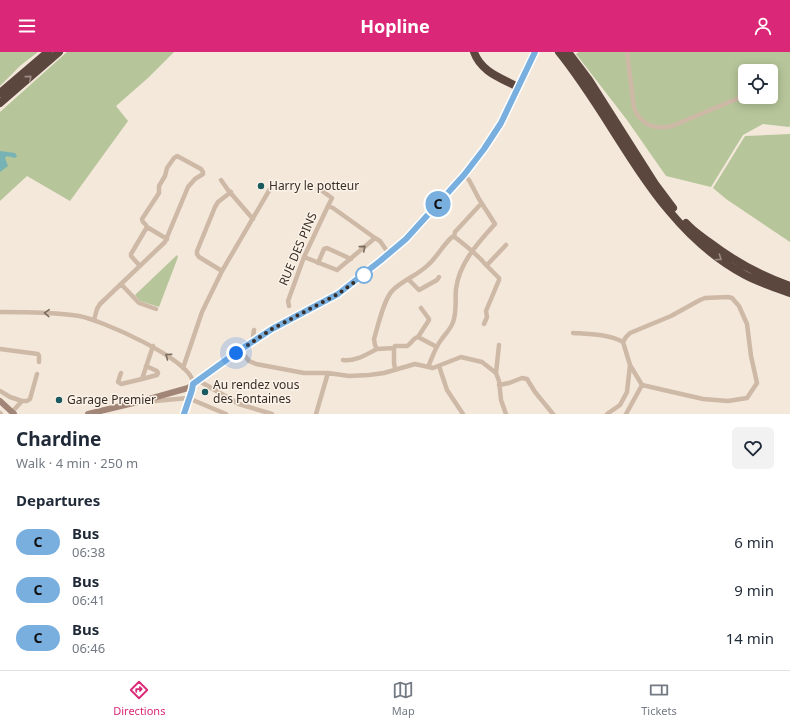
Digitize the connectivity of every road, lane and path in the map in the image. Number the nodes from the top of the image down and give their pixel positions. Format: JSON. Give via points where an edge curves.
{"nodes":[{"id":1,"x":48,"y":52,"type":"edge"},
{"id":2,"x":59,"y":52,"type":"edge"},
{"id":3,"x":474,"y":52,"type":"edge"},
{"id":4,"x":478,"y":52,"type":"edge"},
{"id":5,"x":535,"y":52,"type":"edge"},
{"id":6,"x":559,"y":52,"type":"edge"},
{"id":7,"x":568,"y":52,"type":"edge"},
{"id":8,"x":627,"y":52,"type":"edge"},
{"id":9,"x":519,"y":85,"type":"junction"},
{"id":10,"x":0,"y":93,"type":"edge"},
{"id":11,"x":738,"y":98,"type":"edge"},
{"id":12,"x":0,"y":103,"type":"edge"},
{"id":13,"x":464,"y":175,"type":"junction"},
{"id":14,"x":221,"y":180,"type":"dead end"},
{"id":15,"x":270,"y":188,"type":"dead end"},
{"id":16,"x":318,"y":188,"type":"dead end"},
{"id":17,"x":230,"y":192,"type":"junction"},
{"id":18,"x":328,"y":206,"type":"junction"},
{"id":19,"x":478,"y":206,"type":"dead end"},
{"id":20,"x":253,"y":219,"type":"junction"},
{"id":21,"x":147,"y":227,"type":"junction"},
{"id":22,"x":454,"y":236,"type":"junction"},
{"id":23,"x":375,"y":238,"type":"junction"},
{"id":24,"x":167,"y":239,"type":"junction"},
{"id":25,"x":506,"y":245,"type":"dead end"},
{"id":26,"x":472,"y":252,"type":"junction"},
{"id":27,"x":389,"y":254,"type":"junction"},
{"id":28,"x":304,"y":258,"type":"junction"},
{"id":29,"x":351,"y":259,"type":"junction"},
{"id":30,"x":318,"y":263,"type":"junction"},
{"id":31,"x":487,"y":265,"type":"junction"},
{"id":32,"x":140,"y":266,"type":"junction"},
{"id":33,"x":222,"y":271,"type":"junction"},
{"id":34,"x":439,"y":277,"type":"dead end"},
{"id":35,"x":408,"y":279,"type":"junction"},
{"id":36,"x":121,"y":284,"type":"junction"},
{"id":37,"x":790,"y":286,"type":"edge"},
{"id":38,"x":790,"y":293,"type":"edge"},
{"id":39,"x":289,"y":306,"type":"dead end"},
{"id":40,"x":421,"y":308,"type":"dead end"},
{"id":41,"x":156,"y":309,"type":"dead end"},
{"id":42,"x":0,"y":312,"type":"edge"},
{"id":43,"x":94,"y":320,"type":"junction"},
{"id":44,"x":484,"y":324,"type":"dead end"},
{"id":45,"x":254,"y":330,"type":"dead end"},
{"id":46,"x":573,"y":333,"type":"dead end"},
{"id":47,"x":418,"y":337,"type":"junction"},
{"id":48,"x":254,"y":341,"type":"junction"},
{"id":49,"x":623,"y":342,"type":"junction"},
{"id":50,"x":153,"y":346,"type":"junction"},
{"id":51,"x":499,"y":346,"type":"dead end"},
{"id":52,"x":437,"y":347,"type":"junction"},
{"id":53,"x":394,"y":348,"type":"junction"},
{"id":54,"x":0,"y":349,"type":"edge"},
{"id":55,"x":377,"y":349,"type":"junction"},
{"id":56,"x":240,"y":350,"type":"junction"},
{"id":57,"x":343,"y":360,"type":"dead end"},
{"id":58,"x":39,"y":362,"type":"dead end"},
{"id":59,"x":630,"y":365,"type":"junction"},
{"id":60,"x":146,"y":366,"type":"junction"},
{"id":61,"x":439,"y":366,"type":"junction"},
{"id":62,"x":428,"y":367,"type":"junction"},
{"id":63,"x":183,"y":368,"type":"junction"},
{"id":64,"x":395,"y":369,"type":"junction"},
{"id":65,"x":121,"y":373,"type":"dead end"},
{"id":66,"x":328,"y":373,"type":"junction"},
{"id":67,"x":496,"y":373,"type":"junction"},
{"id":68,"x":37,"y":374,"type":"dead end"},
{"id":69,"x":142,"y":378,"type":"junction"},
{"id":70,"x":199,"y":380,"type":"junction"},
{"id":71,"x":193,"y":384,"type":"junction"},
{"id":72,"x":499,"y":385,"type":"junction"},
{"id":73,"x":642,"y":385,"type":"junction"},
{"id":74,"x":0,"y":391,"type":"edge"},
{"id":75,"x":154,"y":398,"type":"junction"},
{"id":76,"x":190,"y":398,"type":"junction"},
{"id":77,"x":0,"y":401,"type":"edge"},
{"id":78,"x":22,"y":401,"type":"junction"},
{"id":79,"x":13,"y":413,"type":"edge"},
{"id":80,"x":88,"y":414,"type":"edge"},
{"id":81,"x":184,"y":414,"type":"edge"},
{"id":82,"x":226,"y":414,"type":"edge"},
{"id":83,"x":272,"y":414,"type":"edge"},
{"id":84,"x":316,"y":414,"type":"edge"},
{"id":85,"x":463,"y":414,"type":"edge"},
{"id":86,"x":506,"y":414,"type":"edge"},
{"id":87,"x":553,"y":414,"type":"edge"},
{"id":88,"x":607,"y":414,"type":"edge"},
{"id":89,"x":626,"y":414,"type":"edge"}],
"edges":[{"from":1,"to":10,"type":"highway"},
{"from":12,"to":2,"type":"highway","one_way":true},
{"from":3,"to":9,"type":"highway","via":[[487,70]]},
{"from":4,"to":9,"type":"highway","via":[[483,62],[492,70]]},
{"from":5,"to":9,"type":"main road"},
{"from":6,"to":38,"type":"highway","one_way":true,"via":[[584,84],[652,189],[681,225],[699,243],[745,276]]},
{"from":7,"to":37,"type":"highway","via":[[589,80],[655,184],[688,226],[747,268]]},
{"from":8,"to":11,"type":"street","via":[[634,108],[642,121],[650,125],[663,128],[672,126]]},
{"from":9,"to":13,"type":"main road","via":[[489,143]]},
{"from":13,"to":26,"type":"street","via":[[495,224]]},
{"from":13,"to":27,"type":"main road","via":[[406,239]]},
{"from":14,"to":17,"type":"street"},
{"from":15,"to":20,"type":"street"},
{"from":16,"to":18,"type":"street","via":[[332,198]]},
{"from":17,"to":20,"type":"street"},
{"from":17,"to":33,"type":"street","via":[[215,207],[197,251],[199,257]]},
{"from":18,"to":23,"type":"street","name":"RUE DES PINS"},
{"from":18,"to":28,"type":"street","name":"RUE DES PINS"},
{"from":19,"to":22,"type":"street"},
{"from":20,"to":33,"type":"street"},
{"from":21,"to":24,"type":"street"},
{"from":21,"to":24,"type":"street","via":[[142,219],[159,193],[159,186],[167,168],[177,156],[204,174],[188,187]]},
{"from":21,"to":32,"type":"street","via":[[131,254]]},
{"from":22,"to":26,"type":"street"},
{"from":22,"to":35,"type":"street","via":[[427,266]]},
{"from":23,"to":27,"type":"street","name":"RUE DES PINS"},
{"from":29,"to":23,"type":"street","one_way":true},
{"from":24,"to":32,"type":"street"},
{"from":25,"to":31,"type":"street"},
{"from":26,"to":31,"type":"street"},
{"from":26,"to":52,"type":"street","via":[[462,268],[457,283],[454,321]]},
{"from":27,"to":48,"type":"main road","via":[[338,294]]},
{"from":28,"to":30,"type":"street"},
{"from":28,"to":39,"type":"street","name":"RUE DES PINS","via":[[288,301]]},
{"from":29,"to":30,"type":"street","via":[[337,270]]},
{"from":29,"to":30,"type":"street","via":[[327,248],[324,249]]},
{"from":31,"to":44,"type":"street","via":[[499,280],[486,311]]},
{"from":32,"to":36,"type":"street"},
{"from":33,"to":63,"type":"street","via":[[202,312]]},
{"from":34,"to":35,"type":"street","via":[[419,290]]},
{"from":35,"to":55,"type":"street","via":[[388,296],[374,338]]},
{"from":36,"to":41,"type":"street","via":[[139,303]]},
{"from":36,"to":43,"type":"street","via":[[100,304]]},
{"from":40,"to":47,"type":"street","via":[[429,320]]},
{"from":43,"to":42,"type":"street","one_way":true,"via":[[61,314]]},
{"from":43,"to":50,"type":"street"},
{"from":45,"to":48,"type":"street"},
{"from":46,"to":49,"type":"street","via":[[605,336]]},
{"from":47,"to":52,"type":"street"},
{"from":47,"to":53,"type":"street","via":[[414,338],[409,346]]},
{"from":48,"to":56,"type":"main road"},
{"from":49,"to":59,"type":"street"},
{"from":49,"to":73,"type":"street","via":[[630,333],[705,298],[732,298],[747,324],[757,383],[747,398],[728,401],[703,399]]},
{"from":50,"to":60,"type":"street"},
{"from":63,"to":50,"type":"street","one_way":true},
{"from":51,"to":67,"type":"street"},
{"from":52,"to":62,"type":"street"},
{"from":53,"to":55,"type":"street"},
{"from":53,"to":64,"type":"street"},
{"from":54,"to":58,"type":"street","via":[[38,354]]},
{"from":55,"to":57,"type":"street","via":[[355,359]]},
{"from":56,"to":66,"type":"street","via":[[249,361],[256,364]]},
{"from":56,"to":70,"type":"main road"},
{"from":59,"to":73,"type":"street"},
{"from":59,"to":88,"type":"street","via":[[627,392],[620,405]]},
{"from":60,"to":69,"type":"street"},
{"from":60,"to":69,"type":"street","via":[[158,373]]},
{"from":61,"to":62,"type":"street"},
{"from":61,"to":67,"type":"street","via":[[461,357],[482,362]]},
{"from":61,"to":85,"type":"street","via":[[447,390]]},
{"from":62,"to":64,"type":"street","via":[[415,364]]},
{"from":63,"to":71,"type":"street","via":[[191,376]]},
{"from":64,"to":66,"type":"street","via":[[364,376]]},
{"from":65,"to":69,"type":"street","via":[[118,382],[121,384]]},
{"from":66,"to":84,"type":"street"},
{"from":67,"to":72,"type":"street"},
{"from":68,"to":78,"type":"street","via":[[30,399]]},
{"from":70,"to":71,"type":"main road"},
{"from":70,"to":83,"type":"street","via":[[239,404]]},
{"from":71,"to":75,"type":"main road","via":[[188,388]]},
{"from":71,"to":76,"type":"street"},
{"from":72,"to":86,"type":"street"},
{"from":72,"to":87,"type":"street","via":[[522,378],[527,379]]},
{"from":73,"to":89,"type":"street"},
{"from":74,"to":78,"type":"street"},
{"from":75,"to":76,"type":"street","via":[[155,401]]},
{"from":75,"to":80,"type":"main road"},
{"from":76,"to":81,"type":"street"},
{"from":76,"to":82,"type":"street"},
{"from":77,"to":79,"type":"main road"},
{"from":78,"to":79,"type":"street"}]}
